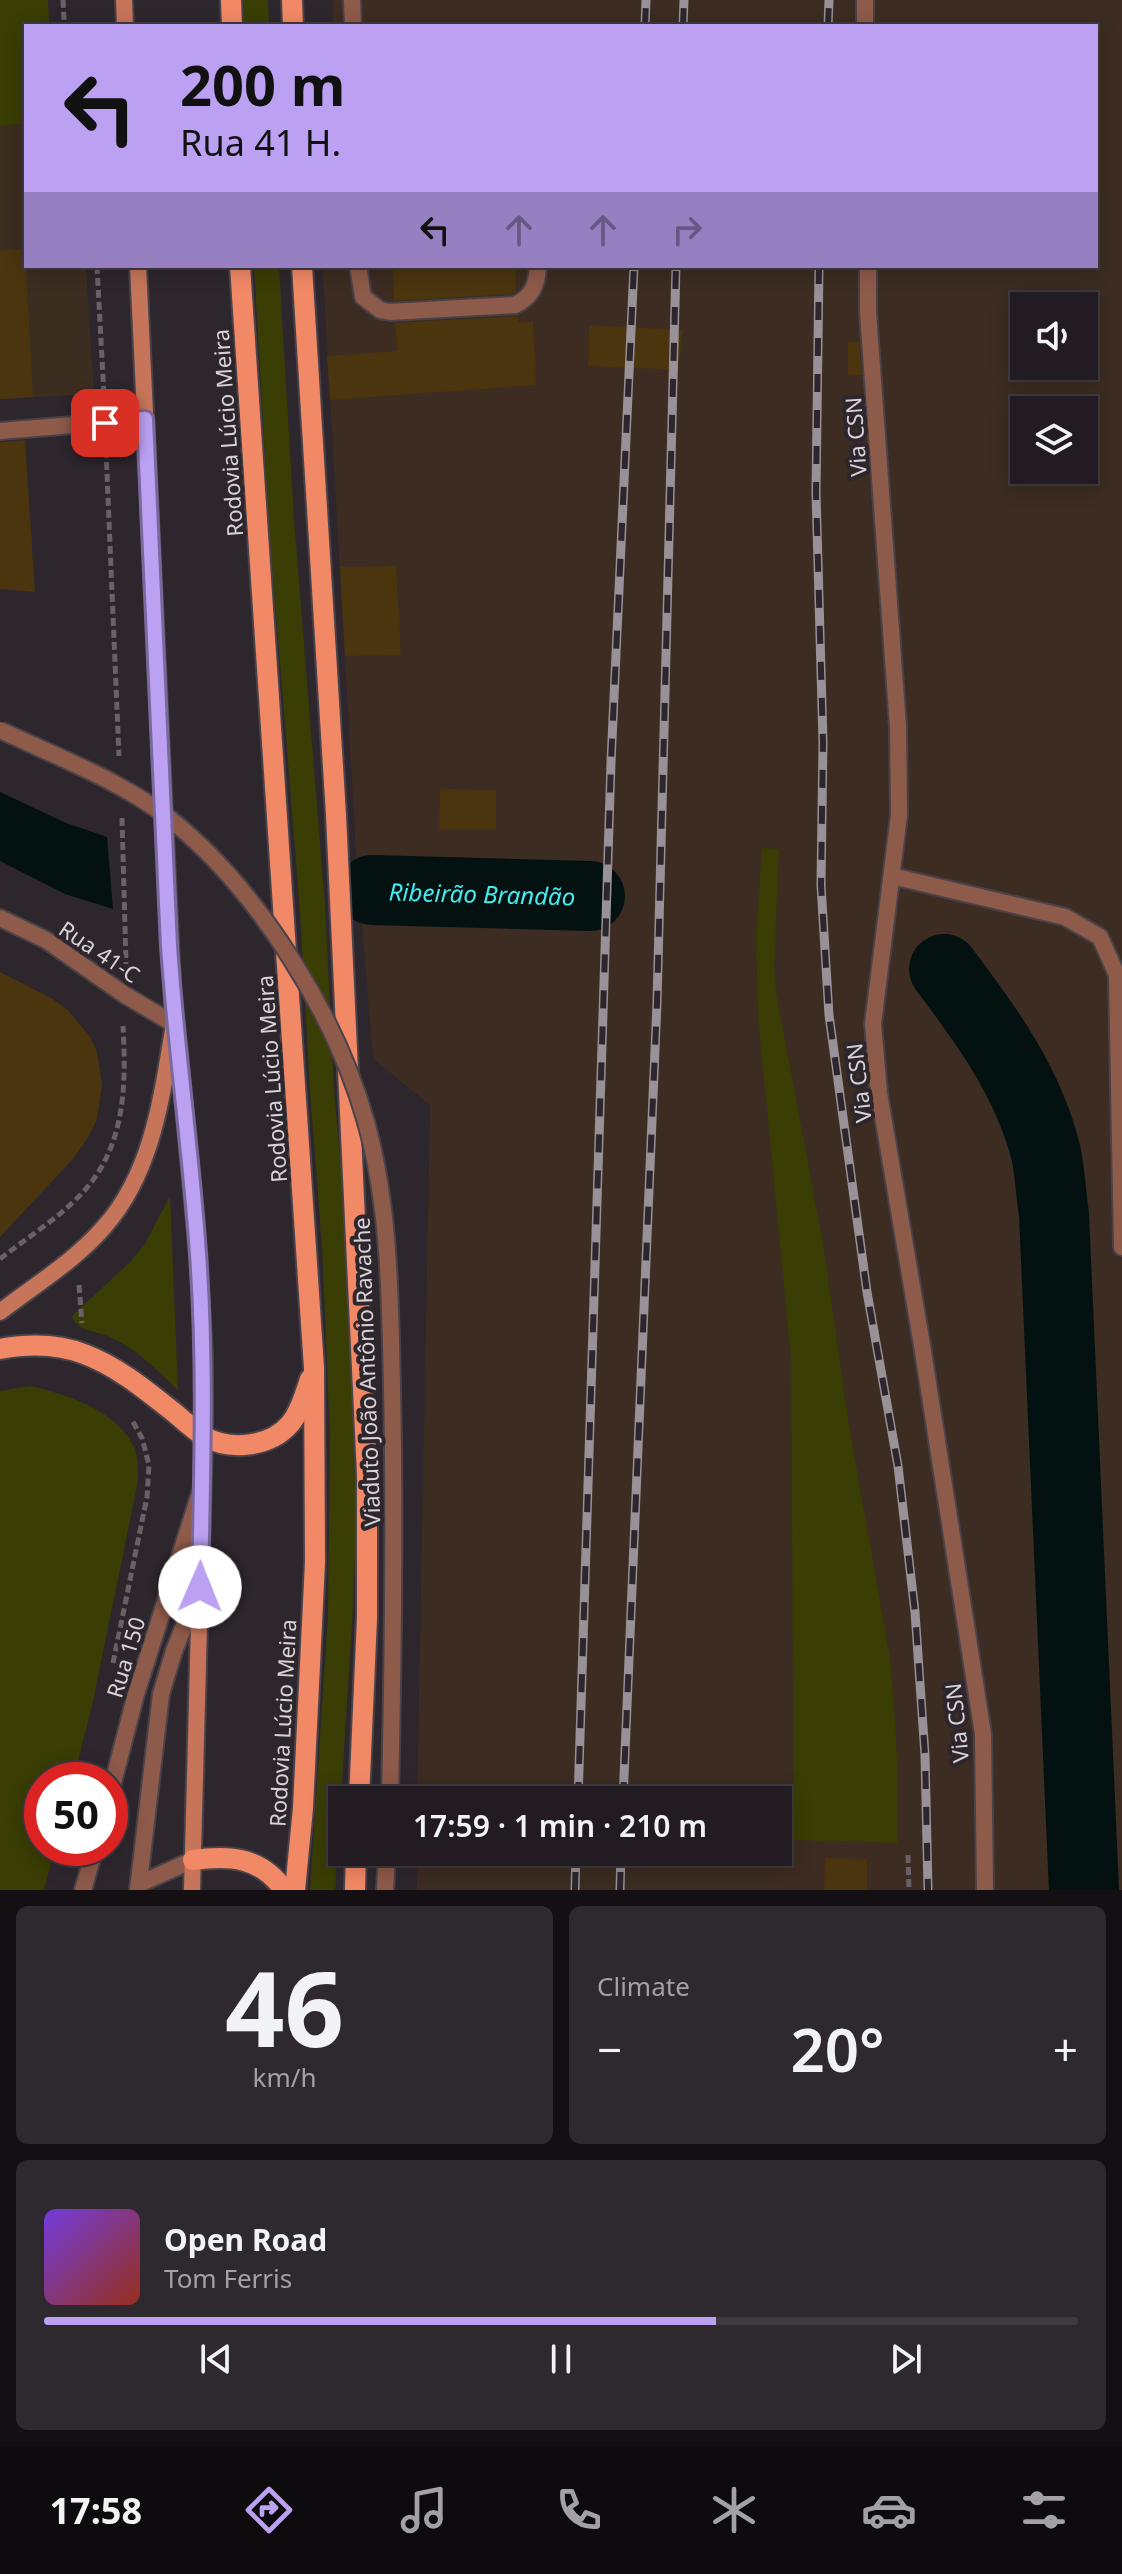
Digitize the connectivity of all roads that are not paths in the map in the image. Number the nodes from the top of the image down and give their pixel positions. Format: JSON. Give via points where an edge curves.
{"nodes":[{"id":1,"x":124,"y":0,"type":"edge"},
{"id":2,"x":231,"y":0,"type":"edge"},
{"id":3,"x":292,"y":0,"type":"edge"},
{"id":4,"x":352,"y":0,"type":"edge"},
{"id":5,"x":865,"y":0,"type":"edge"},
{"id":6,"x":125,"y":24,"type":"edge"},
{"id":7,"x":232,"y":24,"type":"edge"},
{"id":8,"x":293,"y":24,"type":"edge"},
{"id":9,"x":353,"y":24,"type":"edge"},
{"id":10,"x":865,"y":24,"type":"edge"},
{"id":11,"x":138,"y":268,"type":"edge"},
{"id":12,"x":240,"y":268,"type":"edge"},
{"id":13,"x":302,"y":268,"type":"edge"},
{"id":14,"x":358,"y":268,"type":"edge"},
{"id":15,"x":538,"y":268,"type":"edge"},
{"id":16,"x":868,"y":268,"type":"edge"},
{"id":17,"x":145,"y":419,"type":"junction"},
{"id":18,"x":0,"y":431,"type":"edge"},
{"id":19,"x":0,"y":730,"type":"edge"},
{"id":20,"x":892,"y":876,"type":"junction"},
{"id":21,"x":0,"y":918,"type":"edge"},
{"id":22,"x":174,"y":1024,"type":"junction"},
{"id":23,"x":178,"y":1044,"type":"joint"},
{"id":24,"x":1122,"y":1247,"type":"edge"},
{"id":25,"x":0,"y":1312,"type":"edge"},
{"id":26,"x":0,"y":1349,"type":"edge"},
{"id":27,"x":314,"y":1368,"type":"junction"},
{"id":28,"x":204,"y":1436,"type":"junction"},
{"id":29,"x":201,"y":1489,"type":"junction"},
{"id":30,"x":200,"y":1587,"type":"junction"},
{"id":31,"x":118,"y":1762,"type":"edge"},
{"id":32,"x":360,"y":1786,"type":"edge"},
{"id":33,"x":390,"y":1786,"type":"edge"},
{"id":34,"x":193,"y":1860,"type":"junction"},
{"id":35,"x":90,"y":1866,"type":"edge"},
{"id":36,"x":356,"y":1866,"type":"edge"},
{"id":37,"x":386,"y":1866,"type":"edge"},
{"id":38,"x":138,"y":1887,"type":"edge"},
{"id":39,"x":83,"y":1890,"type":"edge"},
{"id":40,"x":192,"y":1890,"type":"edge"},
{"id":41,"x":284,"y":1890,"type":"edge"},
{"id":42,"x":295,"y":1890,"type":"edge"},
{"id":43,"x":355,"y":1890,"type":"edge"},
{"id":44,"x":385,"y":1890,"type":"edge"},
{"id":45,"x":985,"y":1890,"type":"edge"}],
"edges":[{"from":1,"to":6,"type":"main road"},
{"from":2,"to":7,"type":"main road"},
{"from":3,"to":8,"type":"main road"},
{"from":4,"to":9,"type":"street"},
{"from":5,"to":10,"type":"street"},
{"from":11,"to":17,"type":"main road"},
{"from":12,"to":27,"type":"main road","name":"Rodovia Lúcio Meira","bridge":true},
{"from":13,"to":32,"type":"main road","via":[[336,815],[367,1475]]},
{"from":14,"to":15,"type":"street","via":[[363,297],[390,312],[515,305],[534,289]]},
{"from":16,"to":20,"type":"street","name":"Via CSN","via":[[898,727],[899,815]]},
{"from":17,"to":18,"type":"street"},
{"from":17,"to":22,"type":"main road"},
{"from":19,"to":33,"type":"street","name":"Viaduto João Antônio Ravache","bridge":true,"via":[[145,802],[216,861],[279,941],[330,1025],[351,1077],[380,1184],[389,1293],[394,1578]]},
{"from":20,"to":24,"type":"street","via":[[1065,917],[1100,937],[1117,975]]},
{"from":20,"to":45,"type":"street","name":"Via CSN","via":[[873,1024],[879,1093],[983,1734]]},
{"from":21,"to":22,"type":"street","name":"Rua 41-C","via":[[46,940]]},
{"from":22,"to":23,"type":"street"},
{"from":22,"to":25,"type":"main road","via":[[162,1094],[140,1170],[121,1206],[77,1253]]},
{"from":23,"to":28,"type":"main road","via":[[198,1253]]},
{"from":26,"to":28,"type":"main road","via":[[36,1345],[84,1354],[138,1384]]},
{"from":27,"to":28,"type":"main road","via":[[300,1407],[275,1436],[247,1445]]},
{"from":27,"to":42,"type":"main road","name":"Rodovia Lúcio Meira","via":[[315,1562]]},
{"from":28,"to":29,"type":"main road"},
{"from":29,"to":30,"type":"main road"},
{"from":29,"to":31,"type":"street","name":"Rua 150"},
{"from":30,"to":34,"type":"main road"},
{"from":30,"to":38,"type":"street","via":[[161,1694]]},
{"from":34,"to":38,"type":"street"},
{"from":34,"to":40,"type":"main road"},
{"from":34,"to":41,"type":"main road","via":[[248,1860],[272,1874]]},
{"from":35,"to":39,"type":"street"},
{"from":36,"to":43,"type":"main road"},
{"from":37,"to":44,"type":"street"}]}
